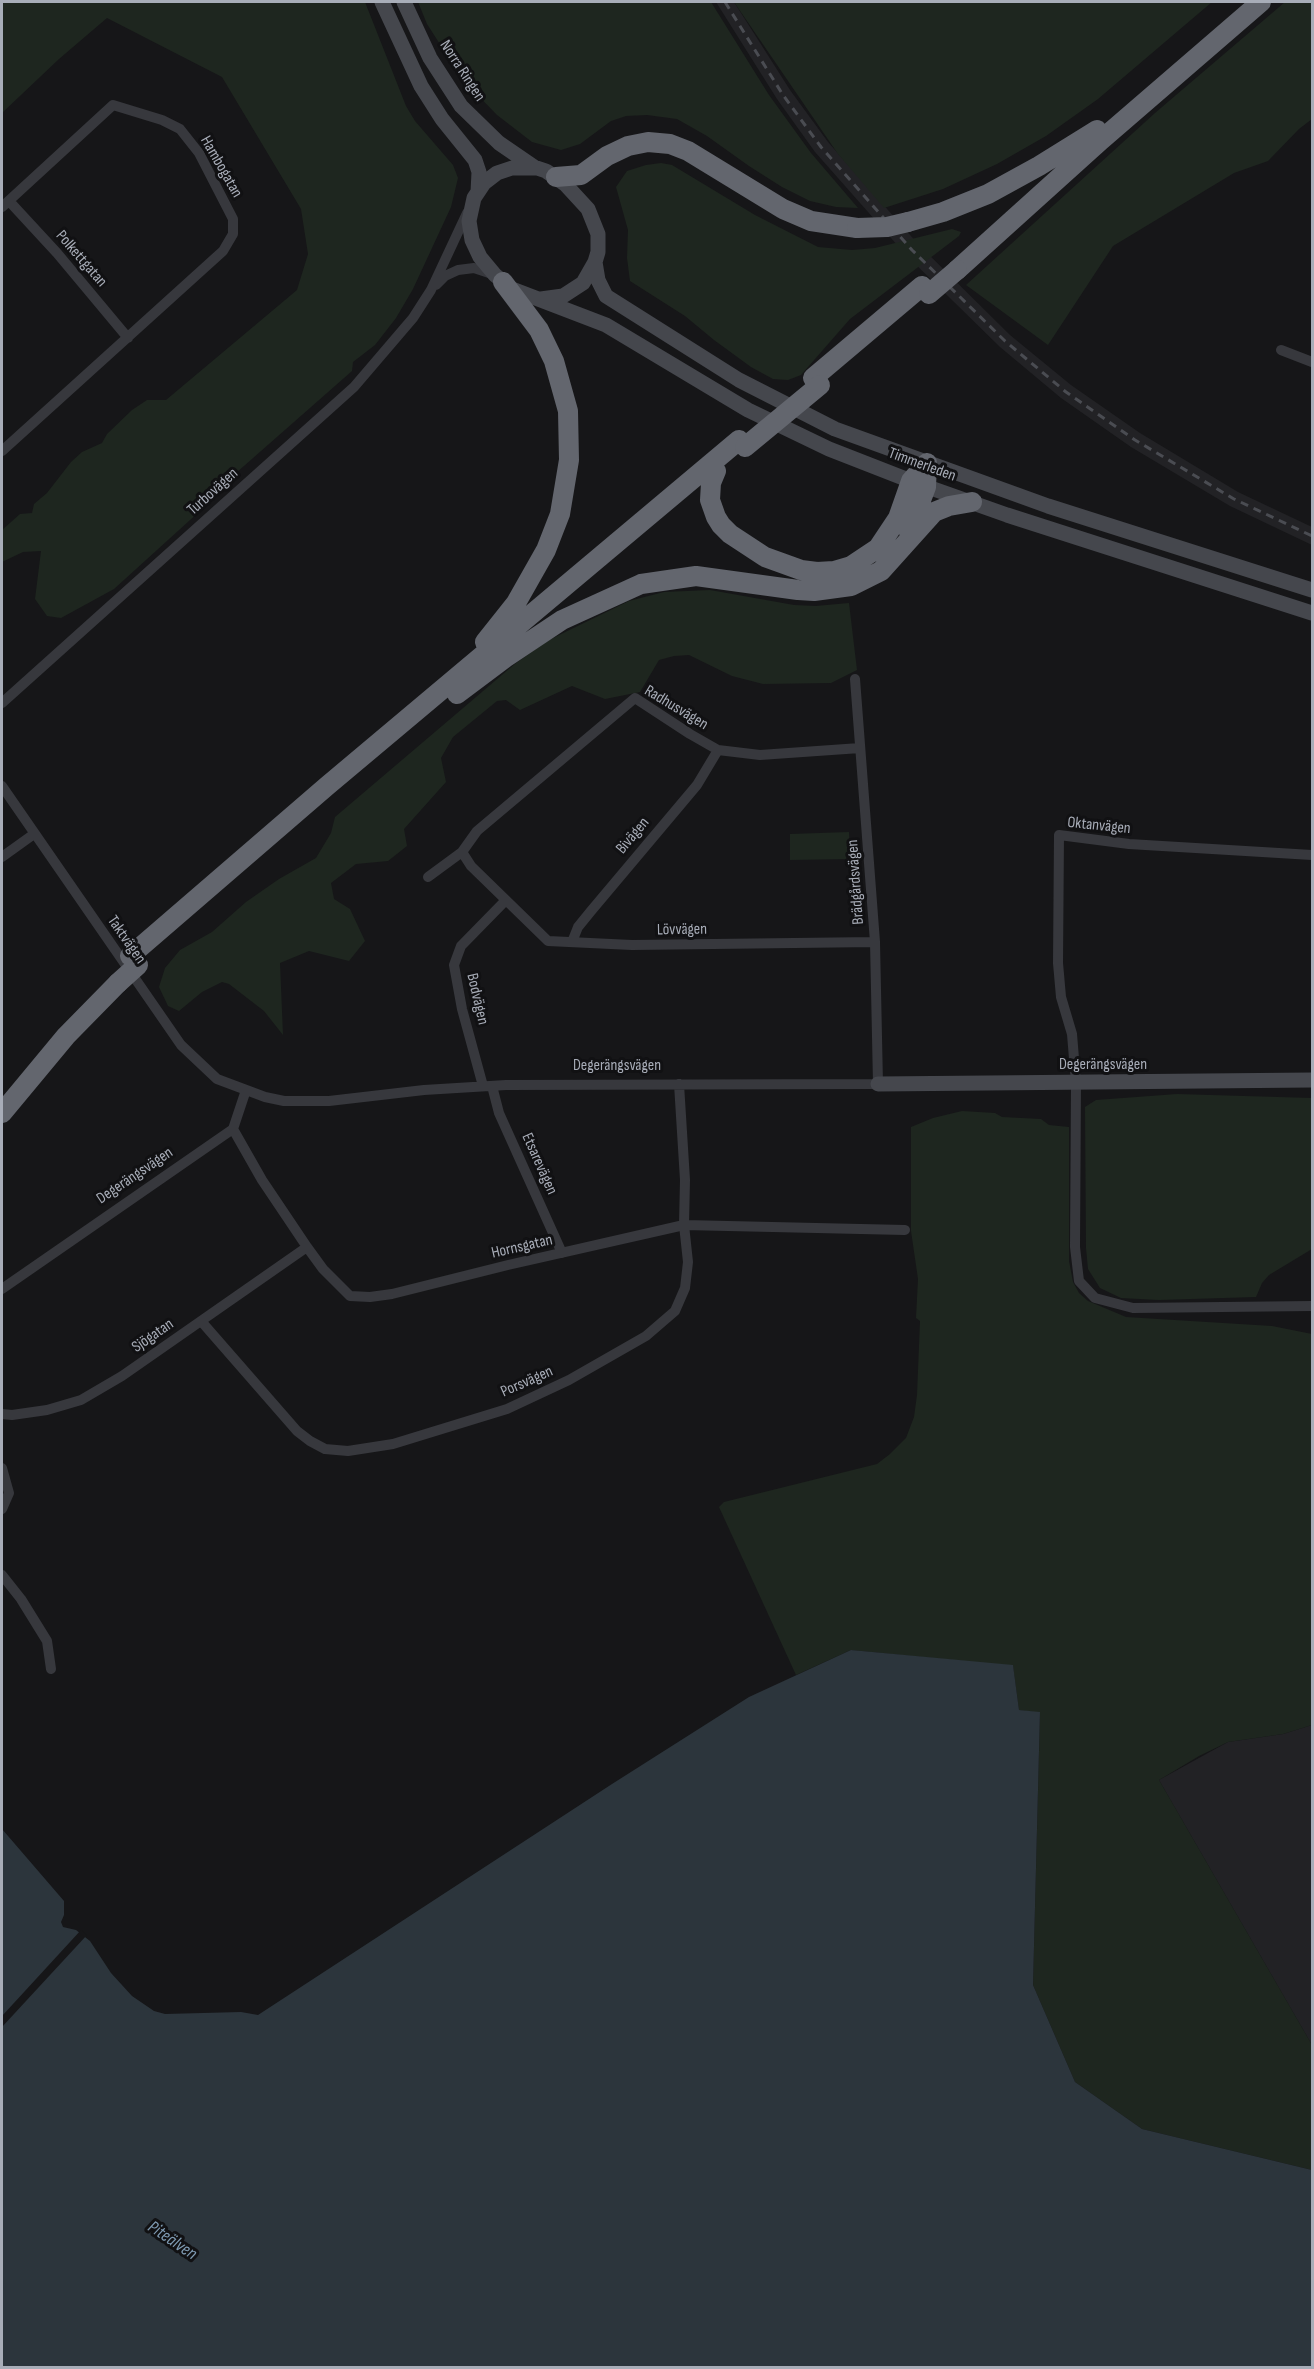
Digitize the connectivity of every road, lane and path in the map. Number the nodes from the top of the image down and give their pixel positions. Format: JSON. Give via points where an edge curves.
{"nodes":[{"id":1,"x":382,"y":2,"type":"edge"},
{"id":2,"x":404,"y":2,"type":"edge"},
{"id":3,"x":1243,"y":2,"type":"edge"},
{"id":4,"x":1261,"y":2,"type":"edge"},
{"id":5,"x":1097,"y":130,"type":"junction"},
{"id":6,"x":537,"y":168,"type":"junction"},
{"id":7,"x":556,"y":177,"type":"junction"},
{"id":8,"x":475,"y":198,"type":"junction"},
{"id":9,"x":5,"y":204,"type":"edge"},
{"id":10,"x":595,"y":262,"type":"junction"},
{"id":11,"x":954,"y":266,"type":"junction"},
{"id":12,"x":499,"y":279,"type":"junction"},
{"id":13,"x":431,"y":290,"type":"junction"},
{"id":14,"x":541,"y":299,"type":"junction"},
{"id":15,"x":128,"y":338,"type":"junction"},
{"id":16,"x":1281,"y":350,"type":"dead end"},
{"id":17,"x":1312,"y":362,"type":"edge"},
{"id":18,"x":742,"y":443,"type":"junction"},
{"id":19,"x":2,"y":451,"type":"edge"},
{"id":20,"x":927,"y":463,"type":"junction"},
{"id":21,"x":716,"y":471,"type":"junction"},
{"id":22,"x":919,"y":484,"type":"junction"},
{"id":23,"x":972,"y":502,"type":"junction"},
{"id":24,"x":901,"y":548,"type":"junction"},
{"id":25,"x":1312,"y":590,"type":"edge"},
{"id":26,"x":1312,"y":613,"type":"edge"},
{"id":27,"x":855,"y":679,"type":"dead end"},
{"id":28,"x":2,"y":703,"type":"edge"},
{"id":29,"x":445,"y":703,"type":"junction"},
{"id":30,"x":412,"y":716,"type":"junction"},
{"id":31,"x":861,"y":748,"type":"junction"},
{"id":32,"x":718,"y":750,"type":"junction"},
{"id":33,"x":2,"y":786,"type":"edge"},
{"id":34,"x":34,"y":834,"type":"junction"},
{"id":35,"x":462,"y":852,"type":"junction"},
{"id":36,"x":1312,"y":855,"type":"edge"},
{"id":37,"x":2,"y":857,"type":"edge"},
{"id":38,"x":428,"y":877,"type":"dead end"},
{"id":39,"x":506,"y":900,"type":"junction"},
{"id":40,"x":572,"y":942,"type":"junction"},
{"id":41,"x":875,"y":942,"type":"junction"},
{"id":42,"x":134,"y":961,"type":"junction"},
{"id":43,"x":115,"y":978,"type":"junction"},
{"id":44,"x":1312,"y":1080,"type":"edge"},
{"id":45,"x":1076,"y":1083,"type":"junction"},
{"id":46,"x":679,"y":1084,"type":"junction"},
{"id":47,"x":878,"y":1084,"type":"junction"},
{"id":48,"x":488,"y":1086,"type":"junction"},
{"id":49,"x":246,"y":1090,"type":"junction"},
{"id":50,"x":2,"y":1097,"type":"edge"},
{"id":51,"x":2,"y":1113,"type":"edge"},
{"id":52,"x":233,"y":1129,"type":"junction"},
{"id":53,"x":684,"y":1225,"type":"junction"},
{"id":54,"x":905,"y":1230,"type":"dead end"},
{"id":55,"x":307,"y":1247,"type":"junction"},
{"id":56,"x":562,"y":1253,"type":"junction"},
{"id":57,"x":2,"y":1289,"type":"edge"},
{"id":58,"x":1312,"y":1306,"type":"edge"},
{"id":59,"x":201,"y":1322,"type":"junction"},
{"id":60,"x":2,"y":1414,"type":"edge"},
{"id":61,"x":2,"y":1468,"type":"edge"},
{"id":62,"x":2,"y":1509,"type":"edge"},
{"id":63,"x":2,"y":1575,"type":"edge"},
{"id":64,"x":51,"y":1669,"type":"dead end"}],
"edges":[{"from":1,"to":8,"type":"main road","via":[[421,86],[475,160],[479,172]]},
{"from":2,"to":6,"type":"main road","name":"Norra Ringen","via":[[430,58],[461,106],[499,143]]},
{"from":3,"to":5,"type":"highway"},
{"from":4,"to":11,"type":"highway"},
{"from":5,"to":7,"type":"highway","bridge":true,"via":[[988,194],[943,212],[887,227],[830,225],[790,212],[670,144],[648,142],[628,146],[581,175]]},
{"from":5,"to":11,"type":"highway"},
{"from":6,"to":7,"type":"main road"},
{"from":6,"to":8,"type":"main road","via":[[520,166],[502,171],[490,178]]},
{"from":7,"to":10,"type":"main road","via":[[592,217],[598,244]]},
{"from":8,"to":12,"type":"main road","via":[[469,221],[472,240],[480,257]]},
{"from":8,"to":13,"type":"street","name":"Turbovägen"},
{"from":9,"to":15,"type":"street","name":"Polkettgatan","via":[[57,253]]},
{"from":9,"to":15,"type":"street","name":"Hambogatan","via":[[113,105],[180,129],[199,153],[221,193],[233,219],[233,234],[223,251]]},
{"from":10,"to":14,"type":"main road","via":[[577,288],[562,296]]},
{"from":10,"to":20,"type":"main road","name":"Timmerleden","via":[[606,296],[739,381],[836,429]]},
{"from":11,"to":18,"type":"highway","bridge":true},
{"from":12,"to":13,"type":"street","name":"Turbovägen","via":[[474,268],[458,270]]},
{"from":12,"to":14,"type":"main road","via":[[521,294]]},
{"from":12,"to":30,"type":"highway","via":[[539,330],[560,378],[570,436],[564,495],[546,550],[516,603],[488,639]]},
{"from":13,"to":28,"type":"street","name":"Turbovägen","via":[[406,327],[354,387]]},
{"from":14,"to":22,"type":"main road","name":"Timmerleden","via":[[624,334],[786,430]]},
{"from":15,"to":19,"type":"street","name":"Hambogatan"},
{"from":16,"to":17,"type":"street"},
{"from":18,"to":21,"type":"highway"},
{"from":18,"to":30,"type":"highway"},
{"from":20,"to":22,"type":"highway"},
{"from":20,"to":25,"type":"main road","name":"Timmerleden"},
{"from":21,"to":22,"type":"highway","via":[[710,500],[726,530],[765,557],[817,572],[850,566],[878,548]]},
{"from":21,"to":29,"type":"highway"},
{"from":22,"to":23,"type":"main road","name":"Timmerleden"},
{"from":22,"to":24,"type":"highway"},
{"from":23,"to":24,"type":"highway","via":[[934,512]]},
{"from":23,"to":26,"type":"main road","name":"Timmerleden"},
{"from":24,"to":29,"type":"highway","via":[[881,571],[868,579],[832,590],[798,591],[696,576],[641,584],[562,620]]},
{"from":27,"to":31,"type":"street","name":"Brädgårdsvägen"},
{"from":29,"to":42,"type":"highway"},
{"from":30,"to":42,"type":"highway"},
{"from":31,"to":32,"type":"street","name":"Radhusvägen","via":[[760,755]]},
{"from":31,"to":41,"type":"street","name":"Brädgårdsvägen"},
{"from":32,"to":35,"type":"street","name":"Radhusvägen","via":[[634,698],[477,831]]},
{"from":32,"to":40,"type":"street","name":"Bivägen","via":[[697,785],[591,910]]},
{"from":33,"to":34,"type":"street","name":"Taktvägen"},
{"from":34,"to":37,"type":"street"},
{"from":34,"to":49,"type":"street","name":"Taktvägen","via":[[181,1044],[217,1079]]},
{"from":35,"to":38,"type":"street","name":"Radhusvägen"},
{"from":35,"to":39,"type":"street"},
{"from":36,"to":45,"type":"street","name":"Oktanvägen","via":[[1129,844],[1059,835],[1058,963],[1061,997],[1072,1034]]},
{"from":39,"to":40,"type":"street","name":"Lövvägen","via":[[548,941]]},
{"from":39,"to":48,"type":"street","name":"Bodvägen","via":[[461,946],[454,965],[462,1009]]},
{"from":40,"to":41,"type":"street","name":"Lövvägen"},
{"from":41,"to":47,"type":"street","name":"Brädgårdsvägen"},
{"from":42,"to":43,"type":"highway","bridge":true},
{"from":43,"to":50,"type":"highway","via":[[41,1049]]},
{"from":43,"to":51,"type":"highway"},
{"from":44,"to":45,"type":"main road","name":"Degerängsvägen"},
{"from":45,"to":47,"type":"main road","name":"Degerängsvägen"},
{"from":45,"to":58,"type":"street","via":[[1075,1247],[1079,1281],[1095,1298],[1133,1308]]},
{"from":46,"to":47,"type":"street","name":"Degerängsvägen"},
{"from":46,"to":48,"type":"street","name":"Degerängsvägen"},
{"from":46,"to":53,"type":"street","name":"Porsvägen"},
{"from":48,"to":49,"type":"street","name":"Degerängsvägen","via":[[329,1101],[284,1101]]},
{"from":48,"to":56,"type":"street","name":"Etsarevägen"},
{"from":49,"to":52,"type":"street"},
{"from":52,"to":55,"type":"street","name":"Hornsgatan"},
{"from":52,"to":57,"type":"street","name":"Degerängsvägen"},
{"from":53,"to":54,"type":"street","name":"Hornsgatan"},
{"from":53,"to":56,"type":"street","name":"Hornsgatan"},
{"from":53,"to":59,"type":"street","name":"Porsvägen","via":[[688,1262],[685,1288],[675,1311],[646,1336],[569,1380],[507,1408],[393,1444],[348,1451],[325,1449],[310,1441]]},
{"from":55,"to":56,"type":"street","name":"Hornsgatan","via":[[322,1269],[350,1296],[370,1297]]},
{"from":55,"to":59,"type":"street","name":"Sjögatan"},
{"from":59,"to":60,"type":"street","name":"Sjögatan","via":[[81,1400],[47,1410]]},
{"from":61,"to":62,"type":"street","via":[[9,1492]]},
{"from":63,"to":64,"type":"street","via":[[47,1641]]}]}
